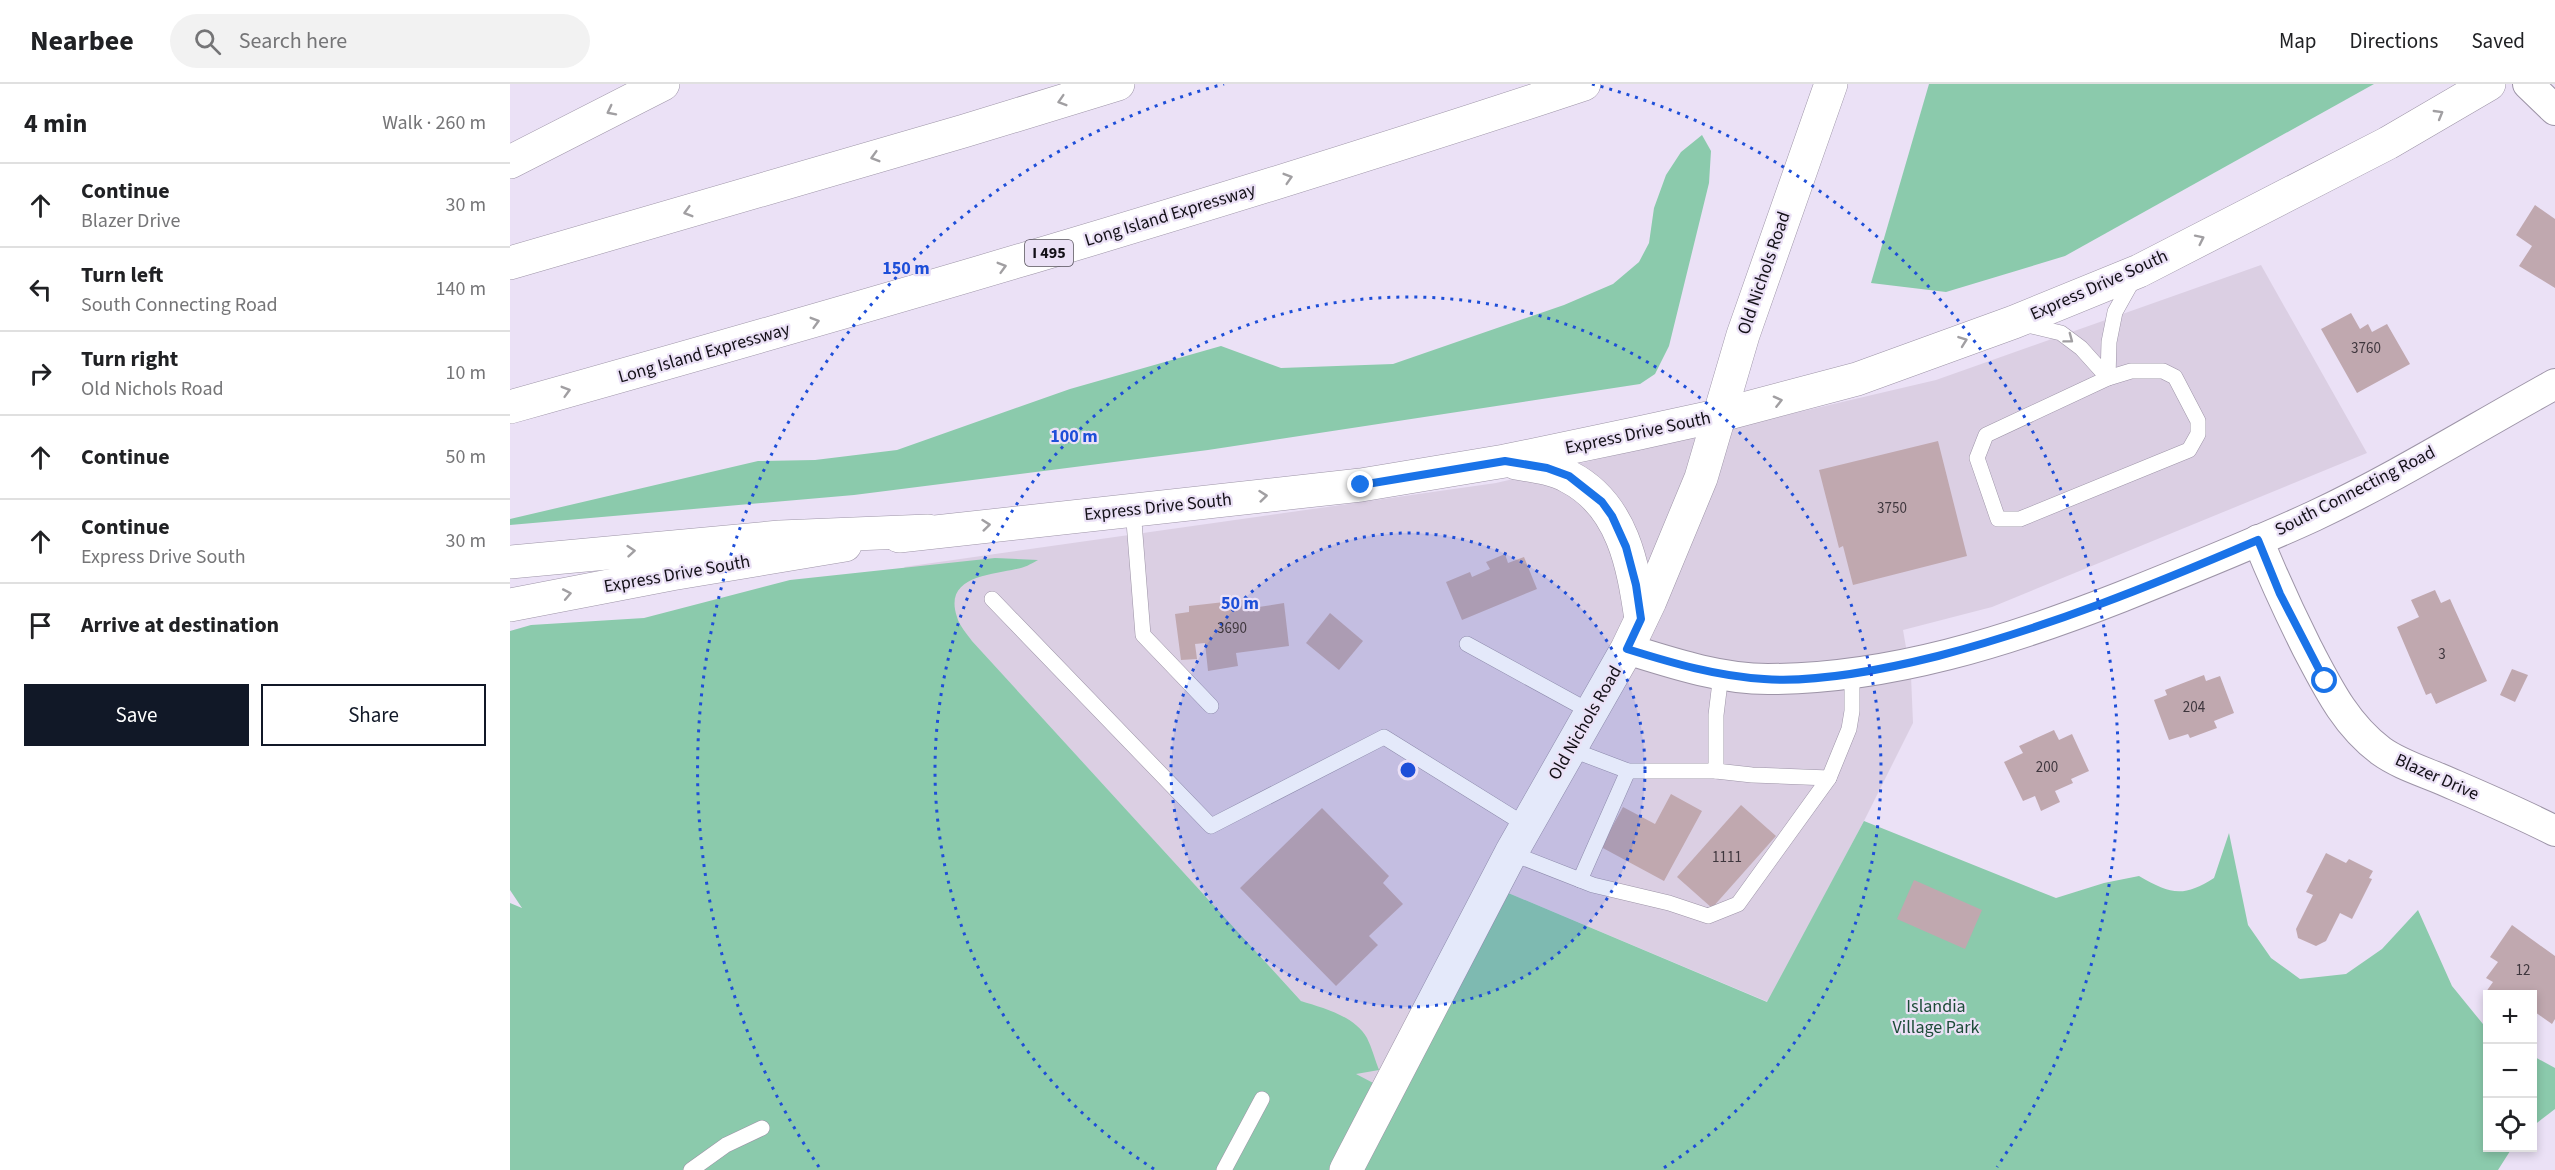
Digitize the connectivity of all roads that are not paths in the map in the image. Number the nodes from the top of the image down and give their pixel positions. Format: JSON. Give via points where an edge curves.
{"nodes":[{"id":1,"x":663,"y":84,"type":"edge"},
{"id":2,"x":1118,"y":84,"type":"edge"},
{"id":3,"x":1584,"y":84,"type":"edge"},
{"id":4,"x":2489,"y":84,"type":"edge"},
{"id":5,"x":2528,"y":84,"type":"edge"},
{"id":6,"x":1826,"y":97,"type":"edge"},
{"id":7,"x":2555,"y":110,"type":"edge"},
{"id":8,"x":510,"y":162,"type":"edge"},
{"id":9,"x":510,"y":262,"type":"edge"},
{"id":10,"x":2139,"y":271,"type":"junction"},
{"id":11,"x":2014,"y":322,"type":"junction"},
{"id":12,"x":2108,"y":378,"type":"junction"},
{"id":13,"x":2555,"y":384,"type":"edge"},
{"id":14,"x":510,"y":407,"type":"edge"},
{"id":15,"x":1721,"y":415,"type":"junction"},
{"id":16,"x":1505,"y":461,"type":"junction"},
{"id":17,"x":1133,"y":509,"type":"junction"},
{"id":18,"x":928,"y":531,"type":"junction"},
{"id":19,"x":2258,"y":540,"type":"junction"},
{"id":20,"x":510,"y":562,"type":"edge"},
{"id":21,"x":992,"y":599,"type":"dead end"},
{"id":22,"x":510,"y":605,"type":"edge"},
{"id":23,"x":1641,"y":619,"type":"junction"},
{"id":24,"x":1467,"y":644,"type":"dead end"},
{"id":25,"x":1627,"y":649,"type":"junction"},
{"id":26,"x":1721,"y":674,"type":"junction"},
{"id":27,"x":1852,"y":674,"type":"junction"},
{"id":28,"x":1211,"y":706,"type":"dead end"},
{"id":29,"x":1591,"y":712,"type":"junction"},
{"id":30,"x":1570,"y":749,"type":"junction"},
{"id":31,"x":1628,"y":771,"type":"junction"},
{"id":32,"x":1716,"y":771,"type":"junction"},
{"id":33,"x":1829,"y":778,"type":"junction"},
{"id":34,"x":2555,"y":831,"type":"edge"},
{"id":35,"x":1519,"y":840,"type":"junction"},
{"id":36,"x":1580,"y":880,"type":"junction"},
{"id":37,"x":1262,"y":1099,"type":"dead end"},
{"id":38,"x":762,"y":1128,"type":"dead end"},
{"id":39,"x":691,"y":1170,"type":"edge"},
{"id":40,"x":1224,"y":1170,"type":"edge"},
{"id":41,"x":1346,"y":1170,"type":"edge"}],
"edges":[{"from":1,"to":8,"type":"main road","one_way":true},
{"from":2,"to":9,"type":"main road","one_way":true},
{"from":14,"to":3,"type":"main road","name":"Long Island Expressway","number":"I 495","one_way":true,"via":[[1026,260]]},
{"from":10,"to":4,"type":"main road","name":"Express Drive South","one_way":true,"via":[[2378,148]]},
{"from":5,"to":7,"type":"street"},
{"from":6,"to":15,"type":"main road","name":"Old Nichols Road","via":[[1743,335]]},
{"from":10,"to":11,"type":"main road","name":"Express Drive South"},
{"from":10,"to":12,"type":"lane","via":[[2115,312]]},
{"from":11,"to":12,"type":"lane","one_way":true,"via":[[2061,333]]},
{"from":15,"to":11,"type":"main road","name":"Express Drive South","one_way":true,"via":[[1857,379]]},
{"from":12,"to":12,"type":"lane","via":[[2131,371],[2163,371],[2175,377],[2198,421],[2199,434],[2189,450],[2020,519],[1998,519],[1977,458],[1986,435]]},
{"from":13,"to":19,"type":"street","name":"South Connecting Road","via":[[2373,486]]},
{"from":15,"to":16,"type":"main road","name":"Express Drive South"},
{"from":15,"to":23,"type":"main road","name":"Old Nichols Road","via":[[1676,543]]},
{"from":17,"to":16,"type":"main road","name":"Express Drive South","one_way":true,"via":[[1361,485]]},
{"from":16,"to":23,"type":"main road","via":[[1569,476],[1602,502],[1626,547]]},
{"from":18,"to":17,"type":"main road","name":"Express Drive South","one_way":true},
{"from":17,"to":28,"type":"lane","via":[[1143,635]]},
{"from":20,"to":18,"type":"main road","one_way":true,"via":[[780,537]]},
{"from":22,"to":18,"type":"main road","name":"Express Drive South","one_way":true},
{"from":19,"to":27,"type":"street","name":"South Connecting Road","via":[[2074,615],[2001,640]]},
{"from":19,"to":34,"type":"street","name":"Blazer Drive","via":[[2280,594],[2339,708],[2359,731],[2381,751],[2405,765]]},
{"from":21,"to":35,"type":"lane","via":[[1211,826],[1384,737]]},
{"from":23,"to":25,"type":"main road","name":"Old Nichols Road"},
{"from":24,"to":29,"type":"lane"},
{"from":25,"to":26,"type":"street","name":"South Connecting Road"},
{"from":25,"to":29,"type":"main road","name":"Old Nichols Road"},
{"from":26,"to":27,"type":"street","name":"South Connecting Road","via":[[1766,679]]},
{"from":26,"to":32,"type":"lane"},
{"from":27,"to":33,"type":"lane","via":[[1849,729]]},
{"from":29,"to":30,"type":"main road","name":"Old Nichols Road"},
{"from":30,"to":31,"type":"lane"},
{"from":30,"to":35,"type":"main road","name":"Old Nichols Road"},
{"from":31,"to":32,"type":"lane"},
{"from":31,"to":36,"type":"lane"},
{"from":32,"to":33,"type":"lane"},
{"from":33,"to":36,"type":"lane","via":[[1738,904],[1708,916]]},
{"from":35,"to":36,"type":"lane"},
{"from":35,"to":41,"type":"main road","name":"Old Nichols Road"},
{"from":37,"to":40,"type":"lane"},
{"from":38,"to":39,"type":"lane","via":[[726,1145]]}]}
